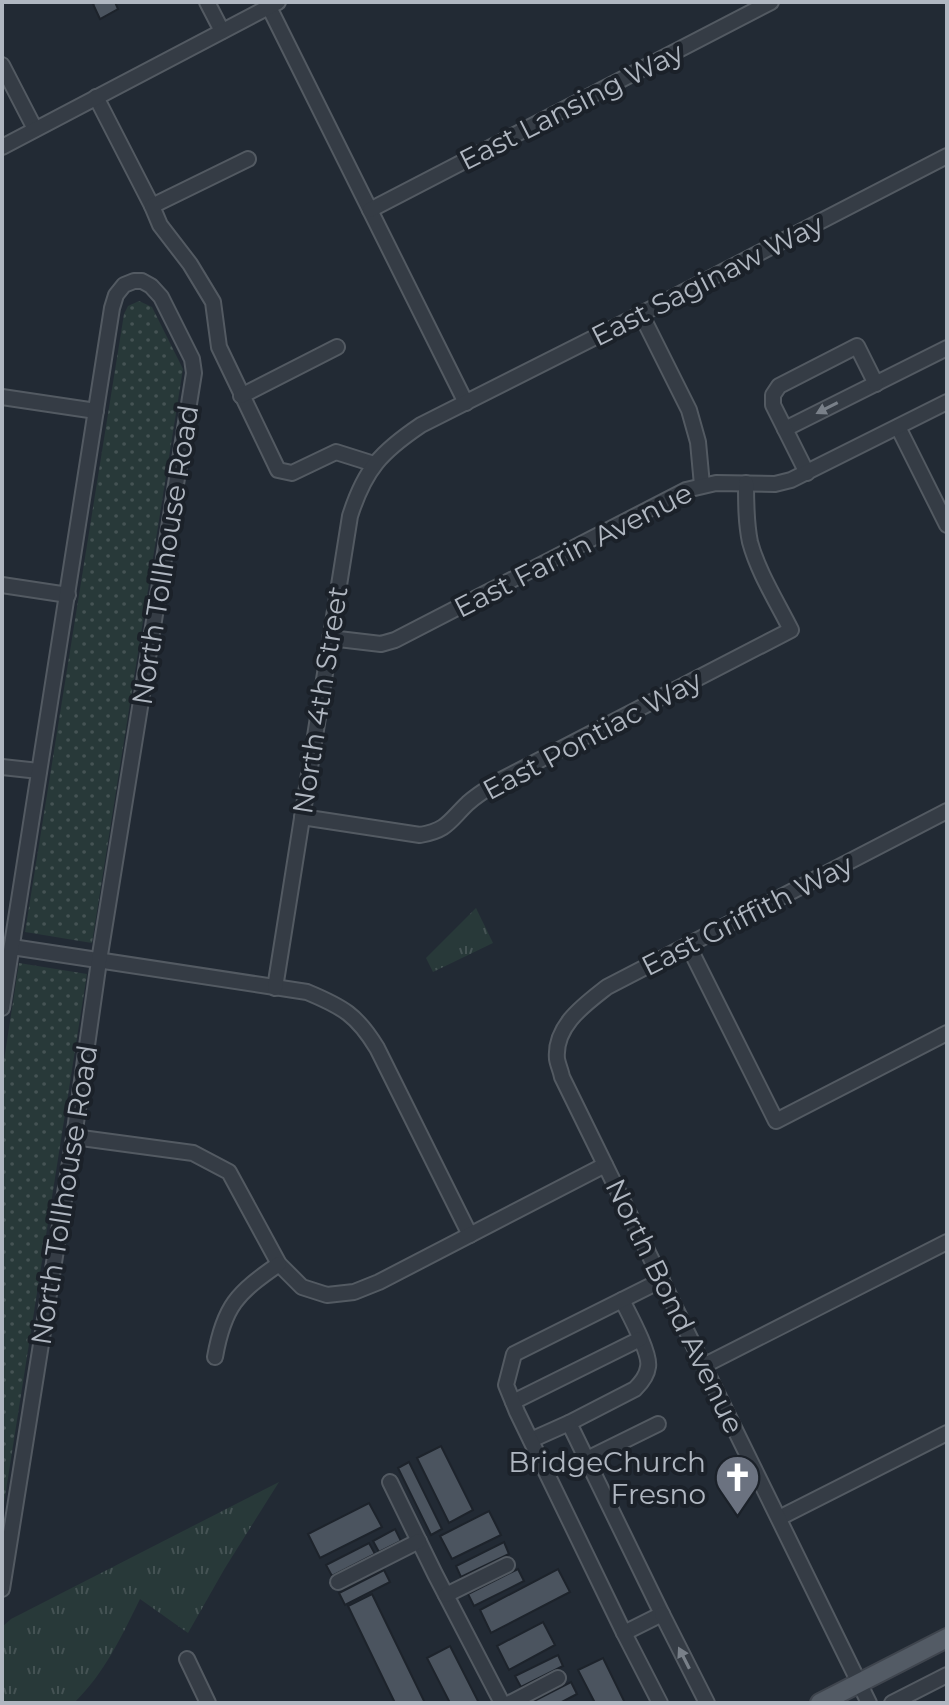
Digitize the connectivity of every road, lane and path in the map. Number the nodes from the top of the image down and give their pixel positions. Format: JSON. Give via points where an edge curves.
{"nodes":[{"id":1,"x":207,"y":2,"type":"edge"},
{"id":2,"x":771,"y":2,"type":"edge"},
{"id":3,"x":274,"y":4,"type":"edge"},
{"id":4,"x":222,"y":31,"type":"junction"},
{"id":5,"x":2,"y":65,"type":"edge"},
{"id":6,"x":96,"y":97,"type":"junction"},
{"id":7,"x":35,"y":129,"type":"junction"},
{"id":8,"x":2,"y":147,"type":"edge"},
{"id":9,"x":947,"y":156,"type":"edge"},
{"id":10,"x":248,"y":159,"type":"dead end"},
{"id":11,"x":152,"y":206,"type":"junction"},
{"id":12,"x":370,"y":210,"type":"junction"},
{"id":13,"x":641,"y":314,"type":"junction"},
{"id":14,"x":337,"y":347,"type":"dead end"},
{"id":15,"x":947,"y":348,"type":"edge"},
{"id":16,"x":876,"y":384,"type":"junction"},
{"id":17,"x":241,"y":396,"type":"junction"},
{"id":18,"x":2,"y":397,"type":"edge"},
{"id":19,"x":947,"y":402,"type":"edge"},
{"id":20,"x":466,"y":403,"type":"junction"},
{"id":21,"x":96,"y":411,"type":"junction"},
{"id":22,"x":898,"y":427,"type":"junction"},
{"id":23,"x":785,"y":429,"type":"junction"},
{"id":24,"x":374,"y":464,"type":"junction"},
{"id":25,"x":807,"y":473,"type":"junction"},
{"id":26,"x":746,"y":483,"type":"junction"},
{"id":27,"x":702,"y":485,"type":"junction"},
{"id":28,"x":947,"y":525,"type":"edge"},
{"id":29,"x":2,"y":585,"type":"edge"},
{"id":30,"x":68,"y":595,"type":"junction"},
{"id":31,"x":330,"y":638,"type":"junction"},
{"id":32,"x":2,"y":767,"type":"edge"},
{"id":33,"x":39,"y":771,"type":"junction"},
{"id":34,"x":947,"y":811,"type":"edge"},
{"id":35,"x":302,"y":817,"type":"junction"},
{"id":36,"x":688,"y":945,"type":"junction"},
{"id":37,"x":12,"y":947,"type":"junction"},
{"id":38,"x":99,"y":961,"type":"junction"},
{"id":39,"x":275,"y":988,"type":"junction"},
{"id":40,"x":2,"y":1008,"type":"edge"},
{"id":41,"x":947,"y":1033,"type":"edge"},
{"id":42,"x":560,"y":1035,"type":"joint"},
{"id":43,"x":74,"y":1137,"type":"junction"},
{"id":44,"x":605,"y":1165,"type":"junction"},
{"id":45,"x":470,"y":1235,"type":"junction"},
{"id":46,"x":947,"y":1242,"type":"edge"},
{"id":47,"x":279,"y":1264,"type":"junction"},
{"id":48,"x":662,"y":1280,"type":"junction"},
{"id":49,"x":622,"y":1300,"type":"junction"},
{"id":50,"x":640,"y":1339,"type":"junction"},
{"id":51,"x":215,"y":1357,"type":"dead end"},
{"id":52,"x":705,"y":1365,"type":"junction"},
{"id":53,"x":513,"y":1402,"type":"junction"},
{"id":54,"x":569,"y":1423,"type":"junction"},
{"id":55,"x":658,"y":1424,"type":"dead end"},
{"id":56,"x":947,"y":1433,"type":"edge"},
{"id":57,"x":531,"y":1440,"type":"junction"},
{"id":58,"x":587,"y":1459,"type":"junction"},
{"id":59,"x":390,"y":1482,"type":"dead end"},
{"id":60,"x":779,"y":1518,"type":"junction"},
{"id":61,"x":419,"y":1541,"type":"junction"},
{"id":62,"x":507,"y":1565,"type":"dead end"},
{"id":63,"x":338,"y":1582,"type":"dead end"},
{"id":64,"x":2,"y":1589,"type":"edge"},
{"id":65,"x":446,"y":1595,"type":"junction"},
{"id":66,"x":662,"y":1614,"type":"junction"},
{"id":67,"x":624,"y":1633,"type":"junction"},
{"id":68,"x":947,"y":1638,"type":"edge"},
{"id":69,"x":187,"y":1659,"type":"dead end"},
{"id":70,"x":947,"y":1675,"type":"edge"},
{"id":71,"x":558,"y":1678,"type":"dead end"},
{"id":72,"x":859,"y":1683,"type":"junction"},
{"id":73,"x":208,"y":1703,"type":"edge"},
{"id":74,"x":502,"y":1703,"type":"edge"},
{"id":75,"x":510,"y":1703,"type":"edge"},
{"id":76,"x":660,"y":1703,"type":"edge"},
{"id":77,"x":707,"y":1703,"type":"edge"},
{"id":78,"x":820,"y":1703,"type":"edge"},
{"id":79,"x":869,"y":1703,"type":"edge"},
{"id":80,"x":892,"y":1703,"type":"edge"}],
"edges":[{"from":1,"to":4,"type":"street"},
{"from":2,"to":12,"type":"street","name":"East Lansing Way"},
{"from":3,"to":4,"type":"street"},
{"from":3,"to":12,"type":"street"},
{"from":4,"to":6,"type":"street"},
{"from":5,"to":7,"type":"street"},
{"from":6,"to":7,"type":"street"},
{"from":6,"to":11,"type":"street"},
{"from":7,"to":8,"type":"street"},
{"from":9,"to":13,"type":"street","name":"East Saginaw Way"},
{"from":10,"to":11,"type":"street"},
{"from":11,"to":17,"type":"street","via":[[213,302],[219,347]]},
{"from":12,"to":20,"type":"street"},
{"from":13,"to":20,"type":"street","name":"East Saginaw Way"},
{"from":13,"to":27,"type":"street","via":[[689,410]]},
{"from":14,"to":17,"type":"street"},
{"from":15,"to":16,"type":"street"},
{"from":16,"to":23,"type":"street","one_way":true},
{"from":16,"to":23,"type":"street","via":[[857,346],[779,386],[773,405]]},
{"from":17,"to":24,"type":"street","via":[[278,470],[292,473],[336,452]]},
{"from":18,"to":21,"type":"street"},
{"from":19,"to":22,"type":"street","name":"East Farrin Avenue"},
{"from":20,"to":24,"type":"street","name":"North 4th Street","via":[[421,425]]},
{"from":21,"to":30,"type":"street","name":"North Tollhouse Road"},
{"from":21,"to":38,"type":"street","name":"North Tollhouse Road","via":[[116,295],[124,285],[142,281],[161,297],[194,373]]},
{"from":22,"to":25,"type":"street","name":"East Farrin Avenue"},
{"from":22,"to":28,"type":"street"},
{"from":23,"to":25,"type":"street"},
{"from":24,"to":31,"type":"street","name":"North 4th Street","via":[[358,489],[350,516]]},
{"from":25,"to":26,"type":"street","name":"East Farrin Avenue","via":[[775,484]]},
{"from":26,"to":27,"type":"street","name":"East Farrin Avenue"},
{"from":26,"to":35,"type":"street","name":"East Pontiac Way","via":[[750,541],[791,630],[501,780],[433,833]]},
{"from":27,"to":31,"type":"street","name":"East Farrin Avenue","via":[[395,640],[366,644]]},
{"from":29,"to":30,"type":"street"},
{"from":30,"to":33,"type":"street","name":"North Tollhouse Road"},
{"from":31,"to":35,"type":"street","name":"North 4th Street"},
{"from":32,"to":33,"type":"street"},
{"from":33,"to":37,"type":"street","name":"North Tollhouse Road"},
{"from":34,"to":36,"type":"street","name":"East Griffith Way"},
{"from":35,"to":39,"type":"street","name":"North 4th Street"},
{"from":36,"to":41,"type":"street","via":[[776,1121]]},
{"from":36,"to":42,"type":"street","name":"East Griffith Way","via":[[607,987],[577,1011]]},
{"from":37,"to":38,"type":"street"},
{"from":37,"to":40,"type":"street","name":"North Tollhouse Road"},
{"from":38,"to":39,"type":"street"},
{"from":38,"to":43,"type":"street","name":"North Tollhouse Road"},
{"from":39,"to":45,"type":"street","via":[[307,992],[336,1004],[366,1029]]},
{"from":42,"to":44,"type":"street","name":"North Bond Avenue","via":[[557,1057],[562,1077]]},
{"from":43,"to":47,"type":"street","via":[[193,1153],[229,1172]]},
{"from":43,"to":64,"type":"street","name":"North Tollhouse Road"},
{"from":44,"to":45,"type":"street"},
{"from":44,"to":48,"type":"street","name":"North Bond Avenue"},
{"from":45,"to":47,"type":"street","via":[[354,1292],[327,1295],[302,1287]]},
{"from":46,"to":52,"type":"street"},
{"from":47,"to":51,"type":"street","via":[[238,1296],[219,1331]]},
{"from":48,"to":49,"type":"street"},
{"from":48,"to":52,"type":"street","name":"North Bond Avenue"},
{"from":49,"to":50,"type":"street"},
{"from":49,"to":53,"type":"street","via":[[514,1354],[506,1385]]},
{"from":50,"to":53,"type":"street"},
{"from":50,"to":54,"type":"street","via":[[648,1357],[642,1382]]},
{"from":52,"to":60,"type":"street","name":"North Bond Avenue"},
{"from":53,"to":57,"type":"street"},
{"from":54,"to":57,"type":"street"},
{"from":54,"to":58,"type":"street"},
{"from":55,"to":58,"type":"street"},
{"from":56,"to":60,"type":"street"},
{"from":57,"to":67,"type":"street"},
{"from":58,"to":66,"type":"street"},
{"from":59,"to":61,"type":"street"},
{"from":60,"to":72,"type":"street","name":"North Bond Avenue"},
{"from":61,"to":63,"type":"street"},
{"from":61,"to":65,"type":"street"},
{"from":62,"to":65,"type":"street"},
{"from":65,"to":74,"type":"street"},
{"from":66,"to":67,"type":"street"},
{"from":77,"to":66,"type":"street","one_way":true},
{"from":67,"to":76,"type":"street"},
{"from":68,"to":72,"type":"main road"},
{"from":69,"to":73,"type":"street"},
{"from":70,"to":80,"type":"street"},
{"from":71,"to":75,"type":"street"},
{"from":72,"to":78,"type":"main road"},
{"from":72,"to":79,"type":"street","name":"North Bond Avenue"}]}
